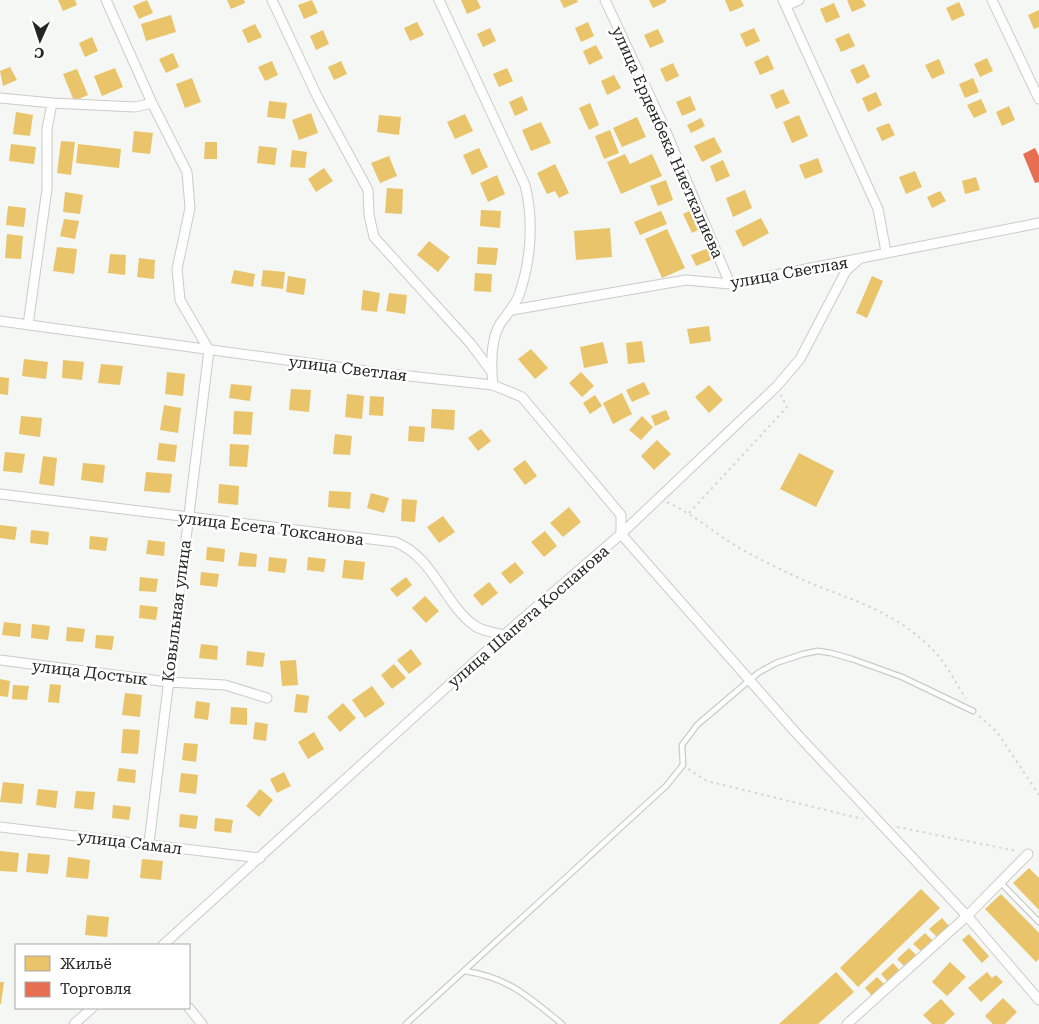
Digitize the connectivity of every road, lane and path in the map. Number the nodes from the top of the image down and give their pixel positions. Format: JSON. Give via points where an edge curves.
{"nodes":[{"id":1,"x":106,"y":0,"type":"edge"},
{"id":2,"x":272,"y":0,"type":"edge"},
{"id":3,"x":439,"y":0,"type":"edge"},
{"id":4,"x":605,"y":0,"type":"edge"},
{"id":5,"x":799,"y":0,"type":"edge"},
{"id":6,"x":992,"y":0,"type":"edge"},
{"id":7,"x":785,"y":3,"type":"edge"},
{"id":8,"x":0,"y":98,"type":"edge"},
{"id":9,"x":1039,"y":99,"type":"edge"},
{"id":10,"x":52,"y":103,"type":"junction"},
{"id":11,"x":152,"y":103,"type":"junction"},
{"id":12,"x":1039,"y":223,"type":"edge"},
{"id":13,"x":886,"y":252,"type":"junction"},
{"id":14,"x":859,"y":259,"type":"junction"},
{"id":15,"x":730,"y":284,"type":"junction"},
{"id":16,"x":512,"y":310,"type":"junction"},
{"id":17,"x":0,"y":321,"type":"edge"},
{"id":18,"x":28,"y":325,"type":"junction"},
{"id":19,"x":209,"y":350,"type":"junction"},
{"id":20,"x":491,"y":371,"type":"junction"},
{"id":21,"x":493,"y":385,"type":"junction"},
{"id":22,"x":777,"y":386,"type":"junction"},
{"id":23,"x":0,"y":494,"type":"edge"},
{"id":24,"x":658,"y":498,"type":"junction"},
{"id":25,"x":689,"y":512,"type":"junction"},
{"id":26,"x":187,"y":518,"type":"junction"},
{"id":27,"x":621,"y":534,"type":"junction"},
{"id":28,"x":504,"y":635,"type":"junction"},
{"id":29,"x":0,"y":660,"type":"edge"},
{"id":30,"x":748,"y":680,"type":"junction"},
{"id":31,"x":168,"y":682,"type":"junction"},
{"id":32,"x":267,"y":698,"type":"dead end"},
{"id":33,"x":973,"y":710,"type":"junction"},
{"id":34,"x":682,"y":765,"type":"junction"},
{"id":35,"x":1039,"y":796,"type":"edge"},
{"id":36,"x":879,"y":823,"type":"junction"},
{"id":37,"x":0,"y":827,"type":"edge"},
{"id":38,"x":149,"y":843,"type":"junction"},
{"id":39,"x":1028,"y":854,"type":"joint"},
{"id":40,"x":260,"y":858,"type":"junction"},
{"id":41,"x":1001,"y":883,"type":"junction"},
{"id":42,"x":967,"y":916,"type":"junction"},
{"id":43,"x":1039,"y":922,"type":"edge"},
{"id":44,"x":164,"y":944,"type":"edge"},
{"id":45,"x":464,"y":971,"type":"junction"},
{"id":46,"x":1039,"y":1000,"type":"edge"},
{"id":47,"x":91,"y":1009,"type":"edge"},
{"id":48,"x":190,"y":1009,"type":"edge"},
{"id":49,"x":74,"y":1024,"type":"edge"},
{"id":50,"x":202,"y":1024,"type":"edge"},
{"id":51,"x":406,"y":1024,"type":"edge"},
{"id":52,"x":562,"y":1024,"type":"edge"},
{"id":53,"x":847,"y":1024,"type":"edge"}],
"edges":[{"from":1,"to":11,"type":"street"},
{"from":2,"to":20,"type":"street","via":[[318,98],[368,190],[374,237],[471,344]]},
{"from":3,"to":16,"type":"street","via":[[530,203],[531,224],[525,268]]},
{"from":4,"to":15,"type":"street","name":"улица Ерденбека Ниеткалиева","via":[[661,120]]},
{"from":5,"to":7,"type":"street"},
{"from":6,"to":9,"type":"street"},
{"from":7,"to":13,"type":"street","via":[[878,209]]},
{"from":8,"to":10,"type":"street"},
{"from":10,"to":11,"type":"street","via":[[135,107]]},
{"from":10,"to":18,"type":"street","via":[[47,189]]},
{"from":11,"to":19,"type":"street","via":[[187,172],[190,208],[177,269],[180,300]]},
{"from":12,"to":13,"type":"street","name":"улица Светлая"},
{"from":13,"to":14,"type":"street","name":"улица Светлая"},
{"from":14,"to":15,"type":"street","name":"улица Светлая"},
{"from":14,"to":22,"type":"street","name":"улица Шапета Коспанова","via":[[846,271],[800,359]]},
{"from":15,"to":16,"type":"street","name":"улица Светлая","via":[[686,280]]},
{"from":16,"to":20,"type":"street","via":[[495,336]]},
{"from":17,"to":18,"type":"street","name":"улица Светлая"},
{"from":18,"to":19,"type":"street","name":"улица Светлая"},
{"from":19,"to":21,"type":"street","name":"улица Светлая"},
{"from":19,"to":26,"type":"street","name":"Ковыльная улица"},
{"from":20,"to":21,"type":"street"},
{"from":21,"to":27,"type":"street","name":"улица Светлая","via":[[522,397],[621,515]]},
{"from":22,"to":24,"type":"street","name":"улица Шапета Коспанова"},
{"from":22,"to":25,"type":"path","via":[[787,407]]},
{"from":23,"to":26,"type":"street","name":"улица Есета Токсанова"},
{"from":24,"to":25,"type":"path"},
{"from":24,"to":27,"type":"street","name":"улица Шапета Коспанова"},
{"from":25,"to":33,"type":"path","via":[[750,554],[898,620],[930,646]]},
{"from":26,"to":28,"type":"street","name":"улица Есета Токсанова","via":[[395,542],[419,556],[458,608],[476,626]]},
{"from":26,"to":31,"type":"street","name":"Ковыльная улица"},
{"from":27,"to":28,"type":"street","name":"улица Шапета Коспанова"},
{"from":27,"to":30,"type":"street"},
{"from":28,"to":40,"type":"street","name":"улица Шапета Коспанова"},
{"from":29,"to":31,"type":"street","name":"улица Достык"},
{"from":30,"to":33,"type":"lane","via":[[776,663],[818,651],[902,677]]},
{"from":30,"to":34,"type":"lane","via":[[688,736],[682,745]]},
{"from":30,"to":36,"type":"street"},
{"from":31,"to":32,"type":"street","name":"улица Достык","via":[[225,685]]},
{"from":31,"to":38,"type":"street","name":"Ковыльная улица"},
{"from":33,"to":35,"type":"path","via":[[997,732]]},
{"from":34,"to":36,"type":"path","via":[[707,781]]},
{"from":34,"to":45,"type":"lane","via":[[666,786]]},
{"from":36,"to":39,"type":"path"},
{"from":36,"to":42,"type":"street"},
{"from":37,"to":38,"type":"street","name":"улица Самал"},
{"from":38,"to":40,"type":"street","name":"улица Самал"},
{"from":39,"to":41,"type":"street"},
{"from":40,"to":44,"type":"street","name":"улица Шапета Коспанова"},
{"from":41,"to":42,"type":"street"},
{"from":41,"to":43,"type":"lane"},
{"from":42,"to":46,"type":"street"},
{"from":42,"to":53,"type":"street"},
{"from":45,"to":51,"type":"lane"},
{"from":45,"to":52,"type":"lane","via":[[511,984]]},
{"from":47,"to":49,"type":"street"},
{"from":48,"to":50,"type":"street"}]}
